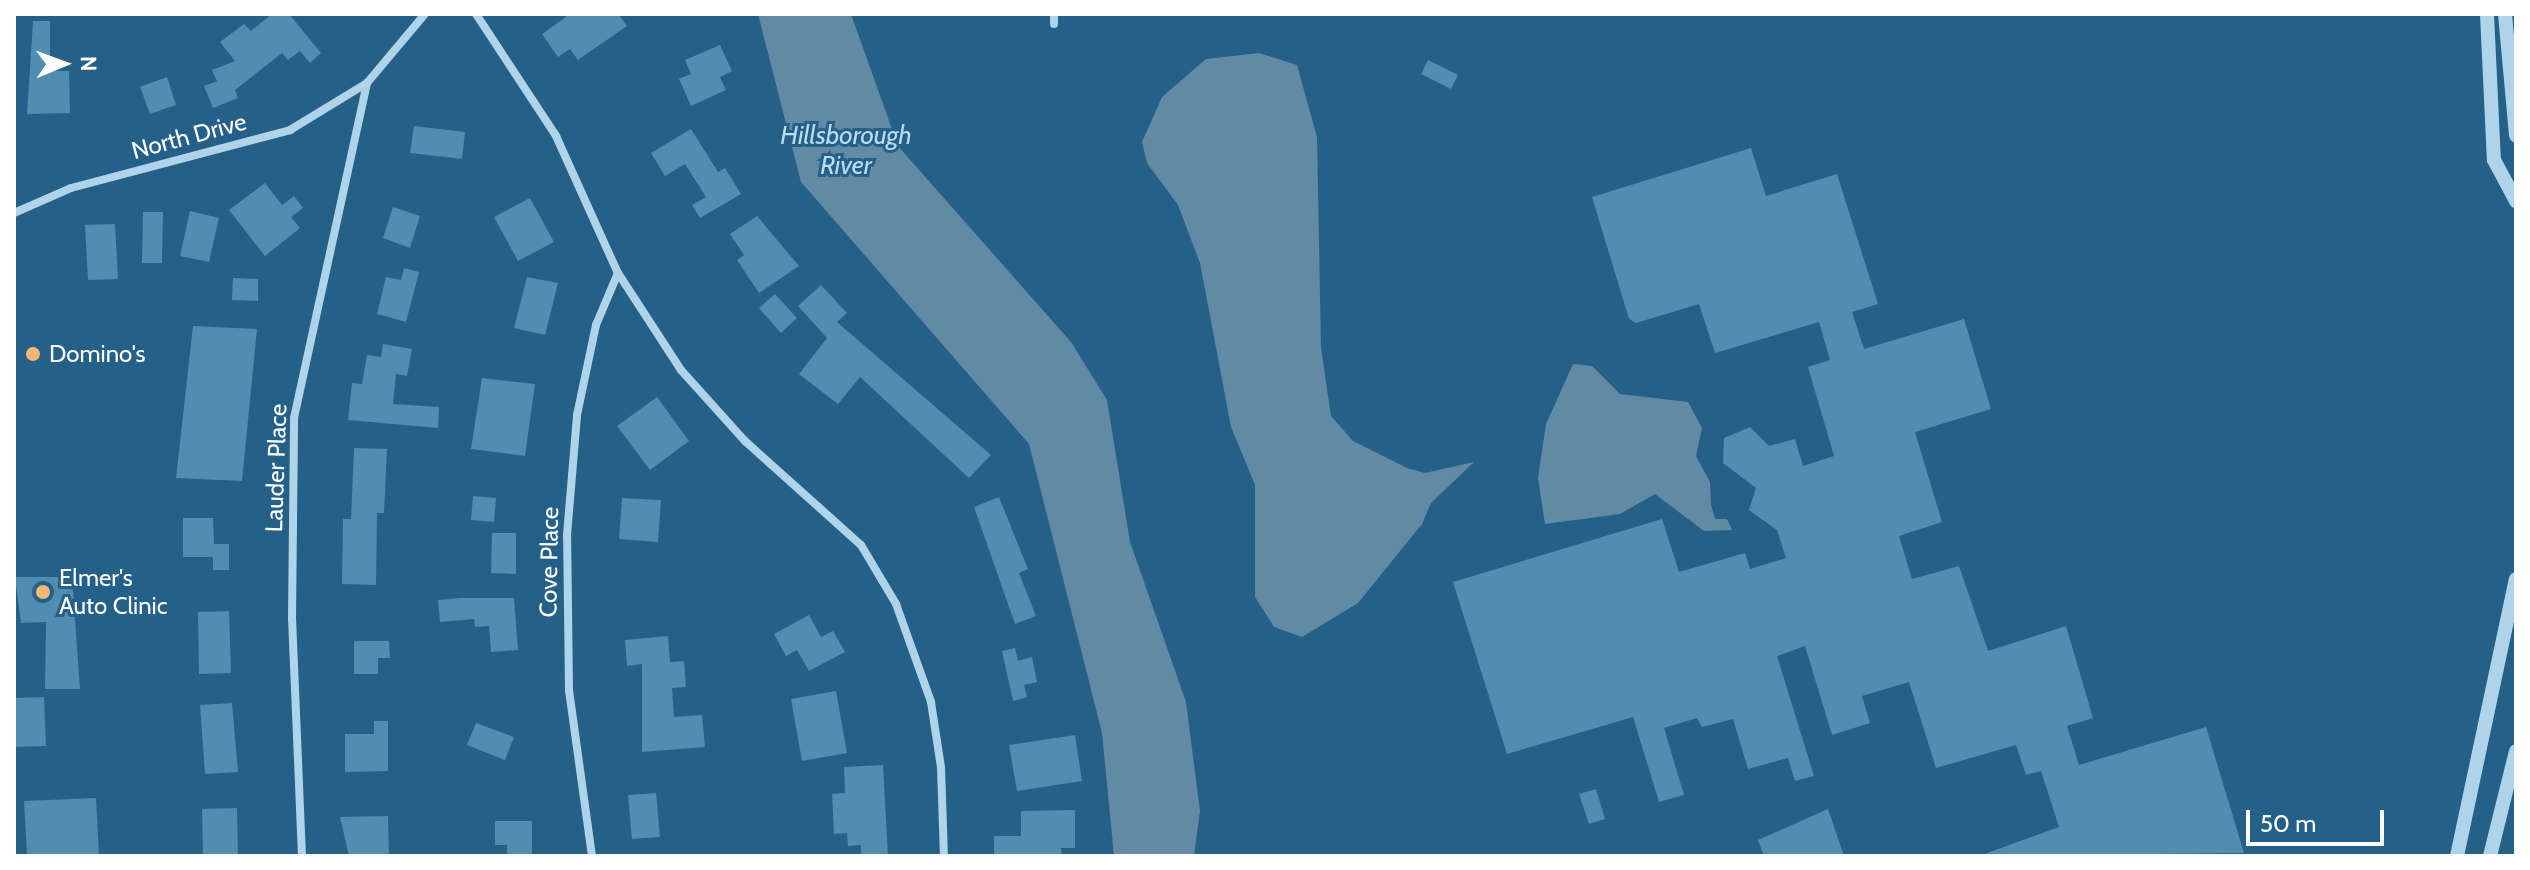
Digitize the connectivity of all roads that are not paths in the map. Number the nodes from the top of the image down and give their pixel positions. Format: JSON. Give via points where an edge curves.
{"nodes":[{"id":1,"x":425,"y":14,"type":"edge"},
{"id":2,"x":476,"y":14,"type":"edge"},
{"id":3,"x":1054,"y":14,"type":"edge"},
{"id":4,"x":2487,"y":14,"type":"edge"},
{"id":5,"x":2505,"y":14,"type":"edge"},
{"id":6,"x":1054,"y":24,"type":"dead end"},
{"id":7,"x":367,"y":83,"type":"junction"},
{"id":8,"x":2516,"y":136,"type":"edge"},
{"id":9,"x":2516,"y":201,"type":"edge"},
{"id":10,"x":14,"y":213,"type":"edge"},
{"id":11,"x":618,"y":273,"type":"junction"},
{"id":12,"x":2516,"y":579,"type":"edge"},
{"id":13,"x":2516,"y":751,"type":"edge"},
{"id":14,"x":302,"y":856,"type":"edge"},
{"id":15,"x":592,"y":856,"type":"edge"},
{"id":16,"x":944,"y":856,"type":"edge"},
{"id":17,"x":2457,"y":856,"type":"edge"},
{"id":18,"x":2490,"y":856,"type":"edge"}],
"edges":[{"from":1,"to":7,"type":"street","name":"Lauder Place"},
{"from":2,"to":11,"type":"street","via":[[556,136]]},
{"from":3,"to":6,"type":"street"},
{"from":4,"to":9,"type":"street","via":[[2494,160]]},
{"from":5,"to":8,"type":"street"},
{"from":7,"to":10,"type":"street","name":"North Drive","via":[[290,130],[71,188]]},
{"from":7,"to":14,"type":"street","name":"Lauder Place","via":[[294,418],[292,619]]},
{"from":11,"to":15,"type":"street","name":"Cove Place","via":[[596,325],[577,415],[567,535],[569,690]]},
{"from":11,"to":16,"type":"street","via":[[681,370],[745,441],[861,545],[896,604],[931,702],[941,767]]},
{"from":12,"to":17,"type":"street"},
{"from":13,"to":18,"type":"street"}]}
